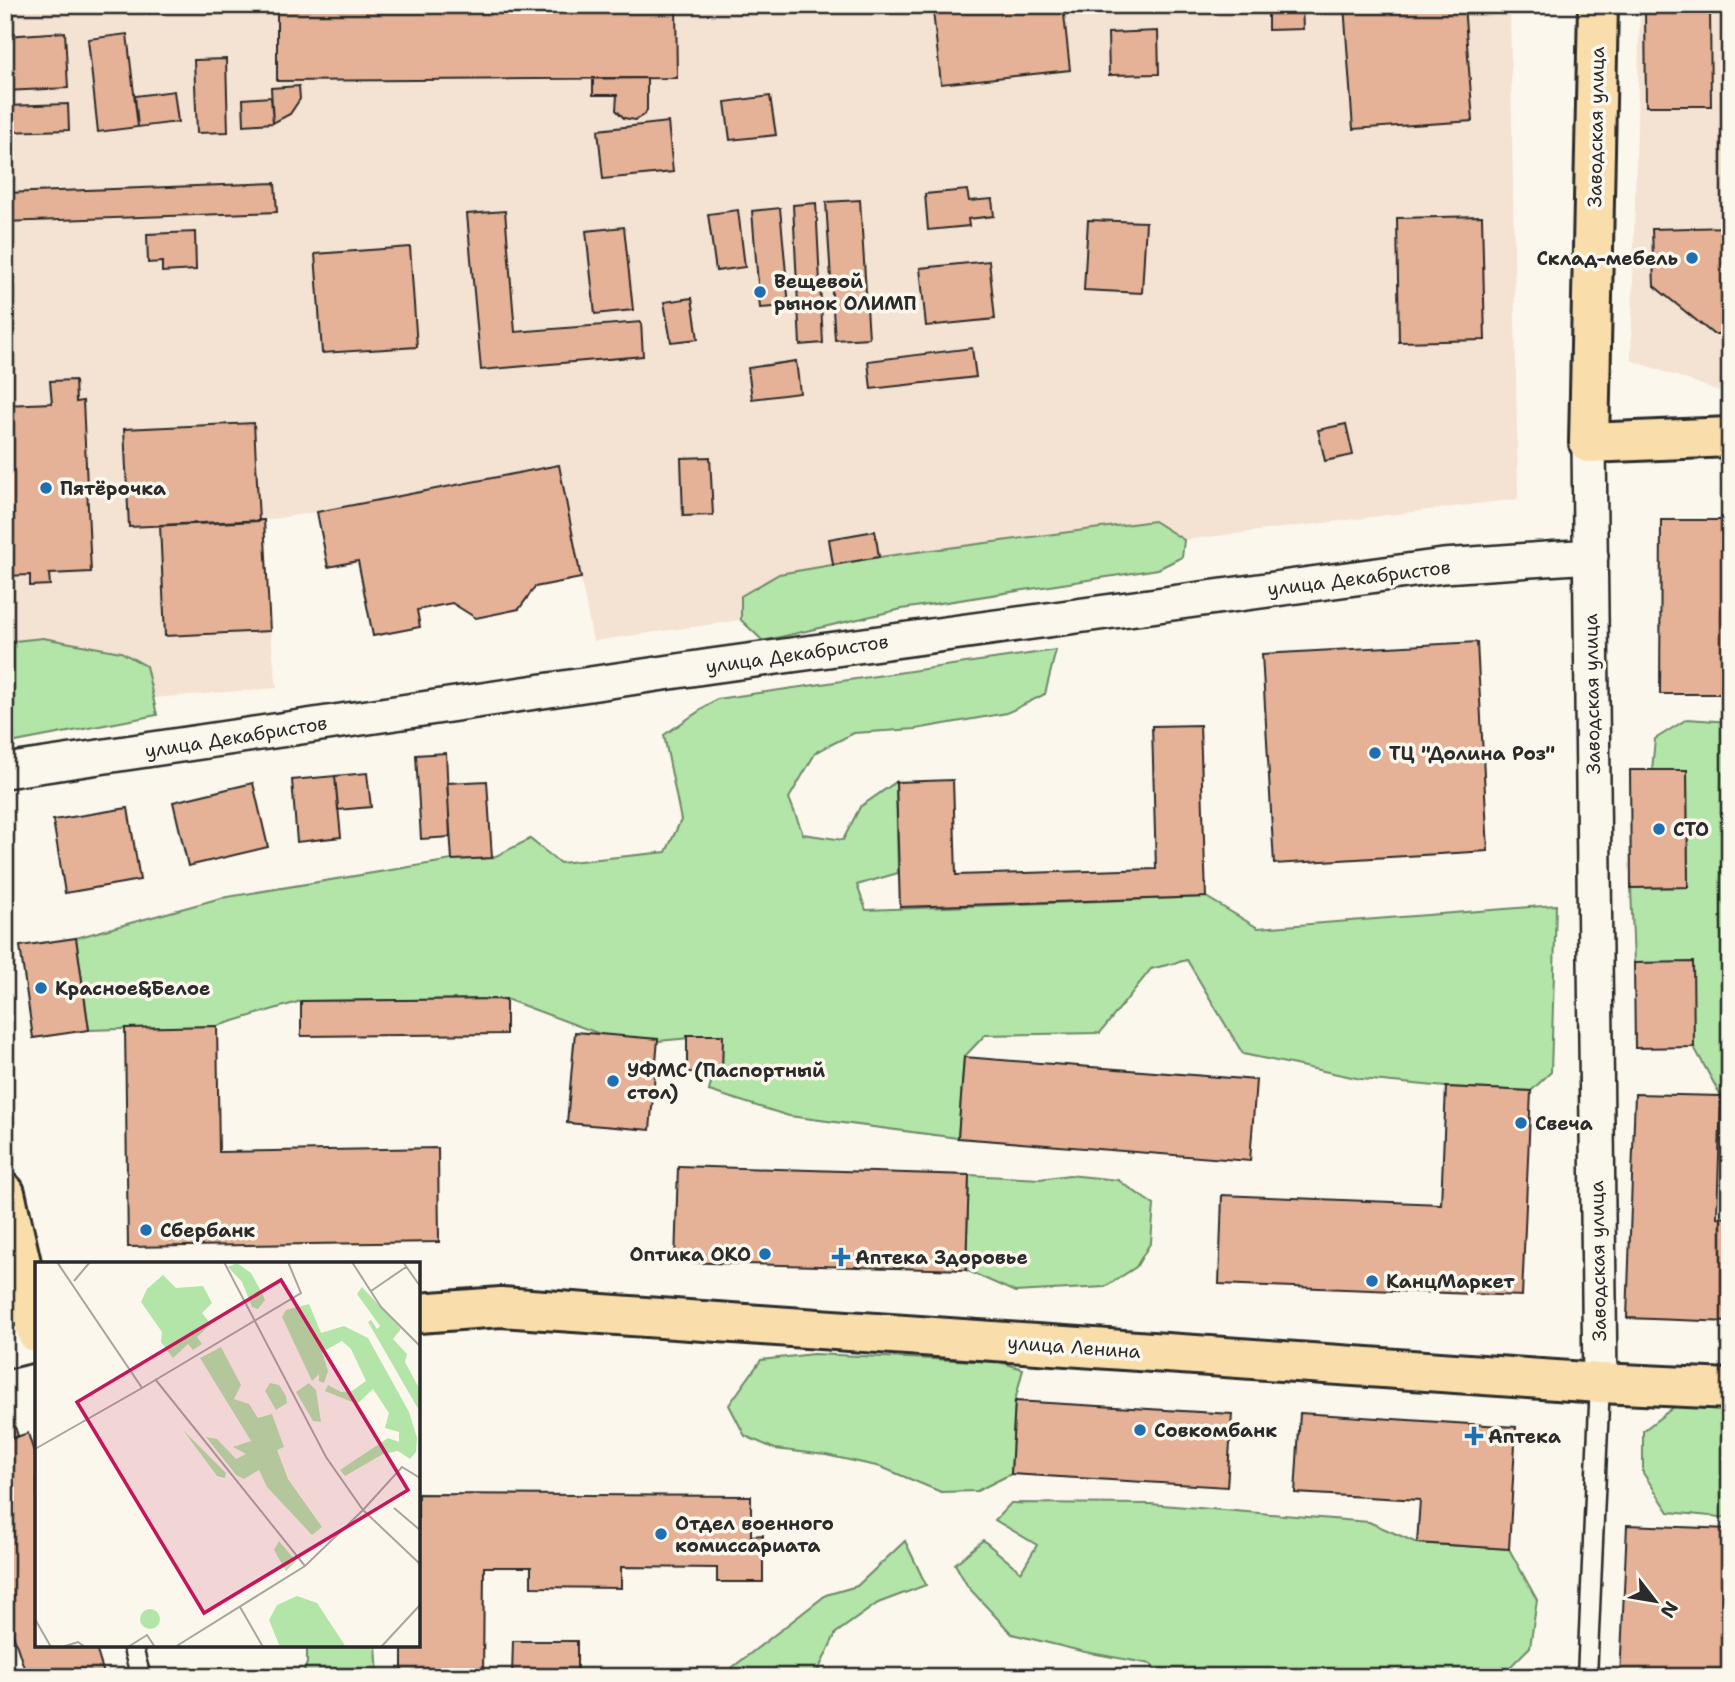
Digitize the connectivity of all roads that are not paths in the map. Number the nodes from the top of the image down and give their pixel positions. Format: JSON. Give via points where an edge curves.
{"nodes":[{"id":1,"x":1598,"y":5,"type":"edge"},
{"id":2,"x":1730,"y":437,"type":"edge"},
{"id":3,"x":1589,"y":443,"type":"junction"},
{"id":4,"x":1591,"y":556,"type":"junction"},
{"id":5,"x":5,"y":771,"type":"edge"},
{"id":6,"x":5,"y":1193,"type":"edge"},
{"id":7,"x":420,"y":1313,"type":"edge"},
{"id":8,"x":35,"y":1324,"type":"edge"},
{"id":9,"x":35,"y":1342,"type":"edge"},
{"id":10,"x":5,"y":1349,"type":"edge"},
{"id":11,"x":1600,"y":1383,"type":"junction"},
{"id":12,"x":1730,"y":1389,"type":"edge"},
{"id":13,"x":133,"y":1647,"type":"edge"},
{"id":14,"x":141,"y":1677,"type":"edge"},
{"id":15,"x":1587,"y":1677,"type":"edge"}],
"edges":[{"from":1,"to":3,"type":"main road","name":"Заводская улица"},
{"from":2,"to":3,"type":"main road"},
{"from":3,"to":4,"type":"street","name":"Заводская улица"},
{"from":4,"to":5,"type":"street","name":"улица Декабристов","via":[[1443,566],[710,666]]},
{"from":4,"to":11,"type":"street","name":"Заводская улица"},
{"from":6,"to":8,"type":"main road"},
{"from":7,"to":11,"type":"main road","name":"улица Ленина","via":[[501,1307]]},
{"from":9,"to":10,"type":"main road"},
{"from":11,"to":12,"type":"main road","name":"улица Ленина"},
{"from":11,"to":15,"type":"lane"},
{"from":13,"to":14,"type":"lane"}]}
